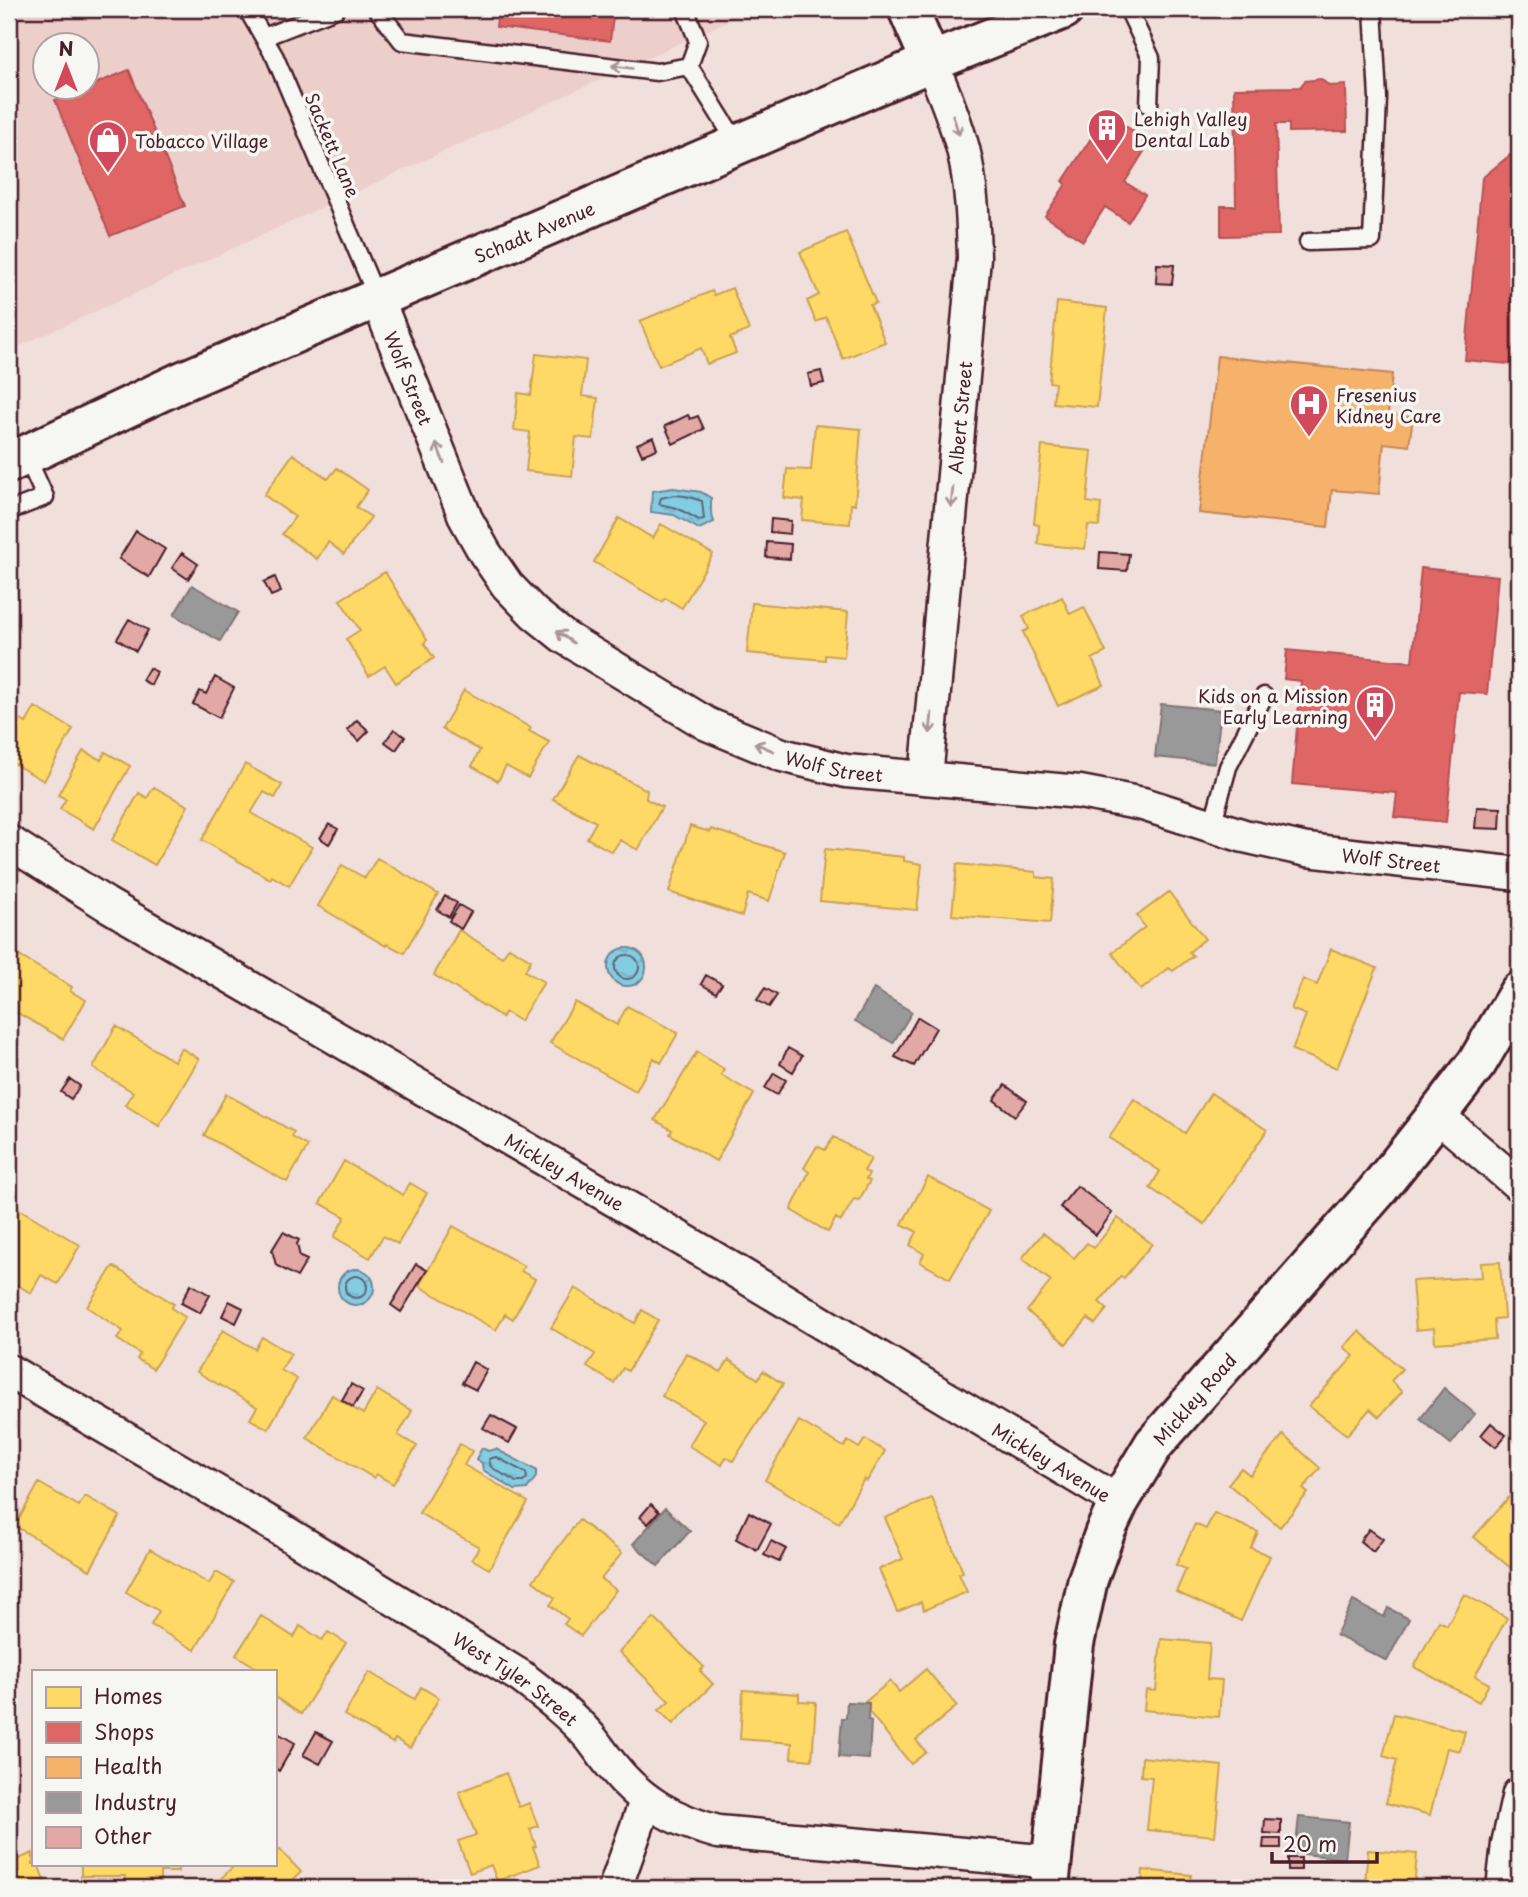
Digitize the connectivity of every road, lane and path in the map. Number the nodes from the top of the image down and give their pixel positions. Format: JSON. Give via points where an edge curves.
{"nodes":[{"id":1,"x":247,"y":9,"type":"edge"},
{"id":2,"x":336,"y":9,"type":"edge"},
{"id":3,"x":377,"y":9,"type":"edge"},
{"id":4,"x":685,"y":9,"type":"edge"},
{"id":5,"x":908,"y":9,"type":"edge"},
{"id":6,"x":1064,"y":9,"type":"edge"},
{"id":7,"x":1128,"y":9,"type":"edge"},
{"id":8,"x":1373,"y":9,"type":"edge"},
{"id":9,"x":264,"y":37,"type":"junction"},
{"id":10,"x":931,"y":62,"type":"junction"},
{"id":11,"x":689,"y":66,"type":"junction"},
{"id":12,"x":1149,"y":105,"type":"dead end"},
{"id":13,"x":738,"y":145,"type":"junction"},
{"id":14,"x":1308,"y":242,"type":"dead end"},
{"id":15,"x":377,"y":298,"type":"junction"},
{"id":16,"x":17,"y":459,"type":"edge"},
{"id":17,"x":9,"y":511,"type":"edge"},
{"id":18,"x":1264,"y":696,"type":"dead end"},
{"id":19,"x":926,"y":778,"type":"junction"},
{"id":20,"x":1212,"y":826,"type":"junction"},
{"id":21,"x":9,"y":842,"type":"edge"},
{"id":22,"x":1519,"y":874,"type":"edge"},
{"id":23,"x":1519,"y":992,"type":"edge"},
{"id":24,"x":1437,"y":1115,"type":"junction"},
{"id":25,"x":1519,"y":1185,"type":"edge"},
{"id":26,"x":9,"y":1371,"type":"edge"},
{"id":27,"x":1119,"y":1502,"type":"junction"},
{"id":28,"x":1519,"y":1794,"type":"edge"},
{"id":29,"x":646,"y":1801,"type":"junction"},
{"id":30,"x":1050,"y":1875,"type":"edge"},
{"id":31,"x":615,"y":1888,"type":"edge"},
{"id":32,"x":1503,"y":1888,"type":"edge"}],
"edges":[{"from":1,"to":9,"type":"lane","name":"Sackett Lane"},
{"from":2,"to":9,"type":"lane"},
{"from":11,"to":3,"type":"lane","one_way":true,"via":[[657,72],[402,41]]},
{"from":4,"to":11,"type":"lane","via":[[698,41]]},
{"from":5,"to":10,"type":"main road"},
{"from":6,"to":10,"type":"main road","name":"Schadt Avenue"},
{"from":7,"to":12,"type":"lane","via":[[1151,58]]},
{"from":8,"to":14,"type":"lane","via":[[1378,98],[1372,240]]},
{"from":9,"to":15,"type":"lane","name":"Sackett Lane"},
{"from":10,"to":13,"type":"main road","name":"Schadt Avenue"},
{"from":10,"to":19,"type":"street","name":"Albert Street","one_way":true,"via":[[964,150],[974,258]]},
{"from":11,"to":13,"type":"lane"},
{"from":13,"to":15,"type":"main road","name":"Schadt Avenue"},
{"from":15,"to":16,"type":"main road","name":"Schadt Avenue"},
{"from":19,"to":15,"type":"street","name":"Wolf Street","one_way":true,"via":[[846,771],[782,755],[707,724],[564,637],[534,613],[507,585],[466,519]]},
{"from":16,"to":17,"type":"lane","via":[[46,496]]},
{"from":18,"to":20,"type":"lane","via":[[1228,767]]},
{"from":19,"to":20,"type":"street","name":"Wolf Street","via":[[1080,792],[1143,804]]},
{"from":20,"to":22,"type":"street","name":"Wolf Street","via":[[1307,850]]},
{"from":21,"to":27,"type":"street","name":"Mickley Avenue","via":[[106,904],[709,1255]]},
{"from":23,"to":24,"type":"main road","name":"Mickley Road","via":[[1477,1063]]},
{"from":24,"to":25,"type":"street"},
{"from":24,"to":27,"type":"main road","name":"Mickley Road","via":[[1376,1192],[1154,1444]]},
{"from":26,"to":29,"type":"street","name":"West Tyler Street","via":[[275,1525],[520,1676],[557,1704]]},
{"from":27,"to":30,"type":"main road","name":"Mickley Road","via":[[1088,1579],[1074,1644]]},
{"from":28,"to":32,"type":"street"},
{"from":29,"to":30,"type":"street","name":"West Tyler Street","via":[[685,1823],[718,1832]]},
{"from":29,"to":31,"type":"street"}]}
